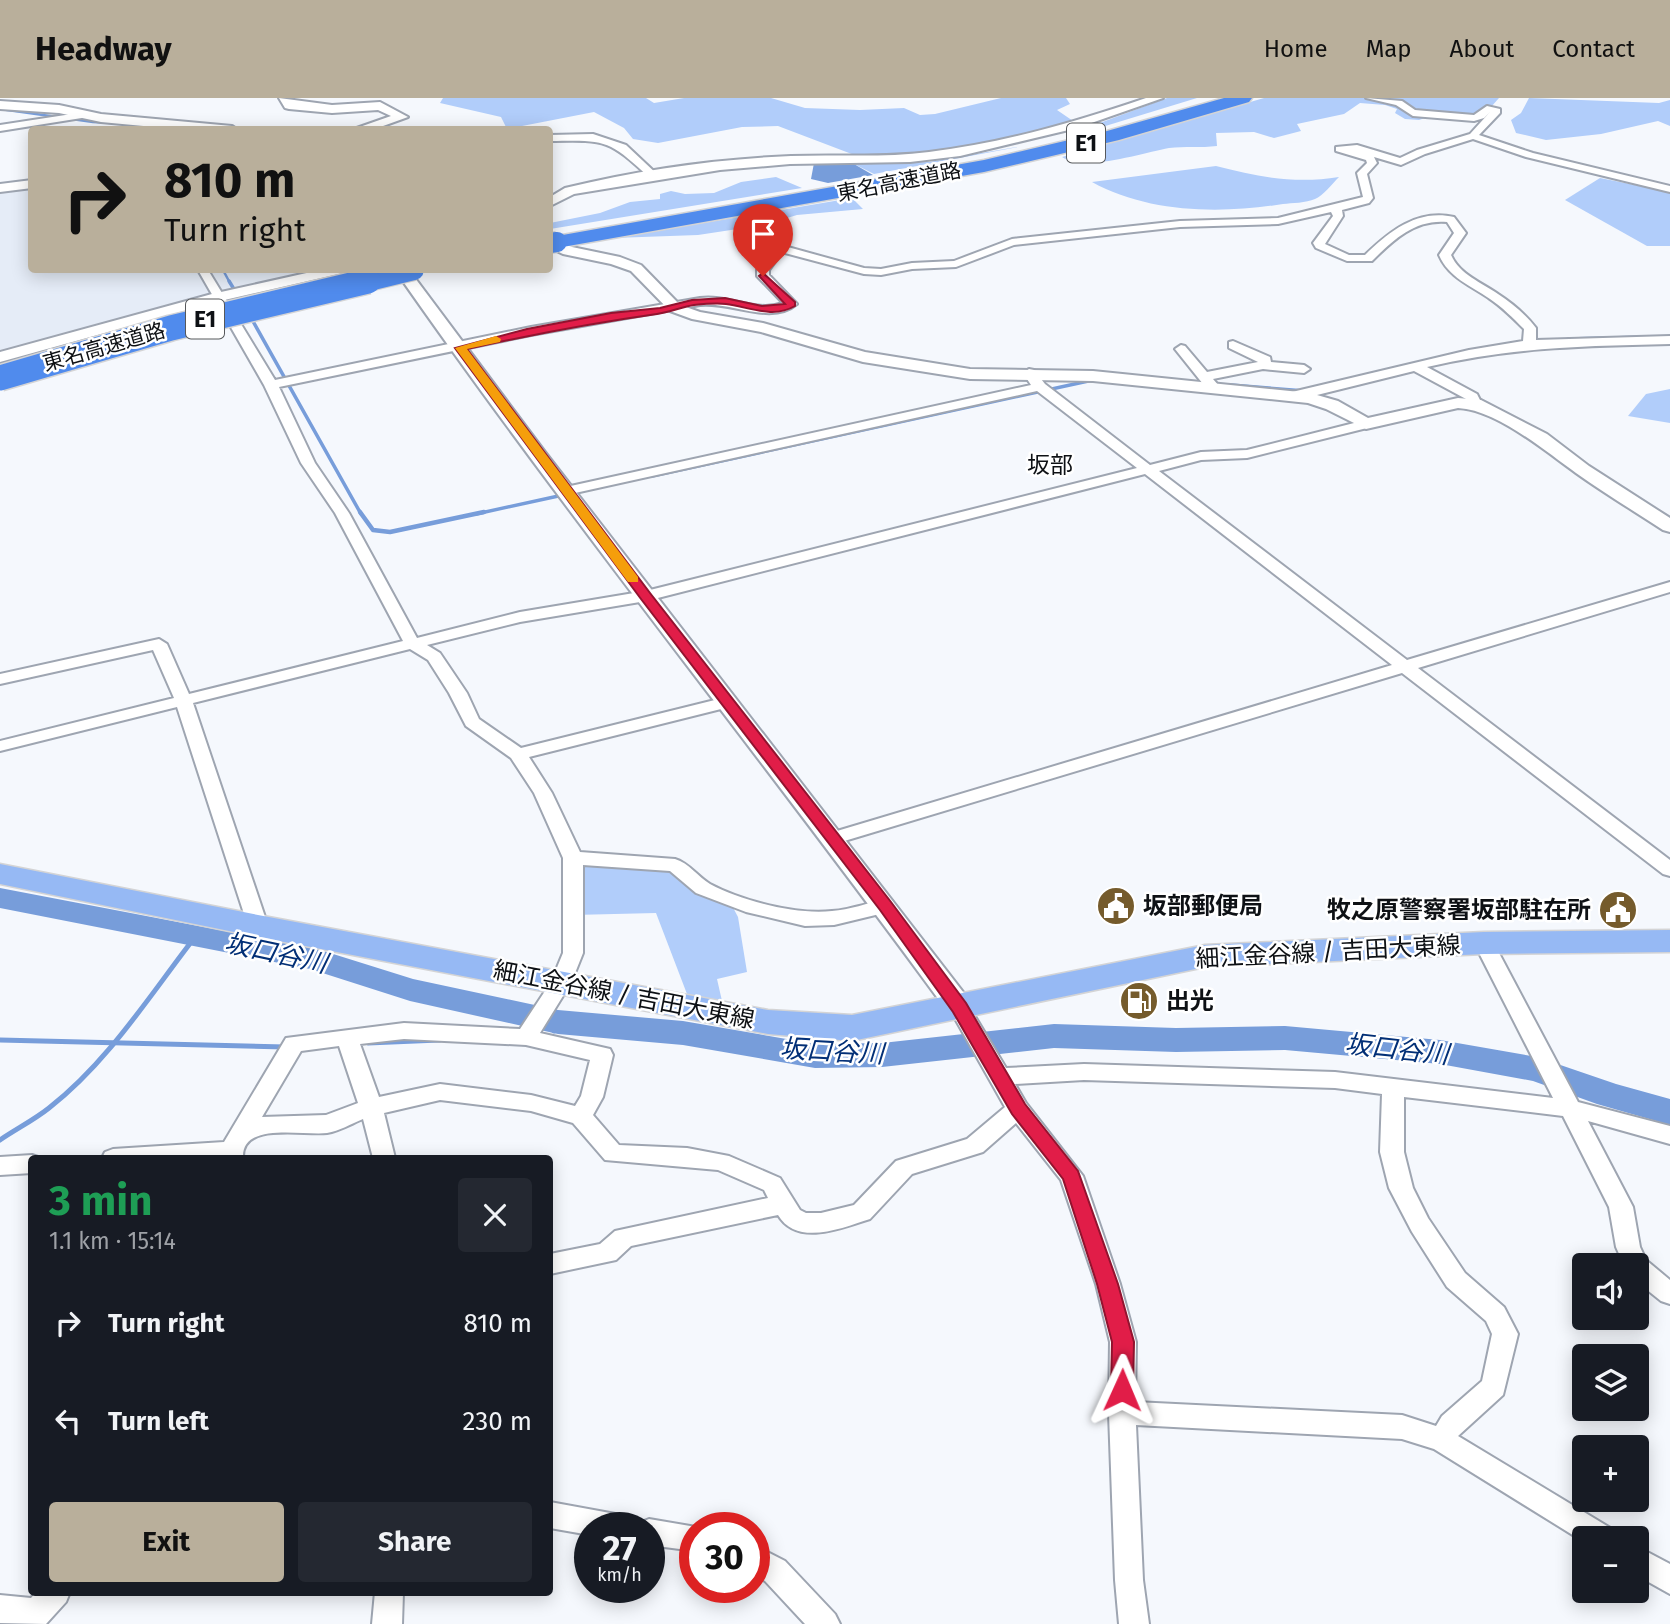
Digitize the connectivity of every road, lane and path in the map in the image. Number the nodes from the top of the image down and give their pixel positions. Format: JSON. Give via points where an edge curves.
{"nodes":[{"id":1,"x":285,"y":98,"type":"edge"},
{"id":2,"x":1157,"y":98,"type":"edge"},
{"id":3,"x":1218,"y":98,"type":"edge"},
{"id":4,"x":1243,"y":98,"type":"edge"},
{"id":5,"x":1371,"y":98,"type":"edge"},
{"id":6,"x":0,"y":105,"type":"edge"},
{"id":7,"x":78,"y":117,"type":"junction"},
{"id":8,"x":185,"y":126,"type":"edge"},
{"id":9,"x":372,"y":126,"type":"edge"},
{"id":10,"x":0,"y":128,"type":"edge"},
{"id":11,"x":553,"y":134,"type":"edge"},
{"id":12,"x":614,"y":134,"type":"dead end"},
{"id":13,"x":553,"y":136,"type":"edge"},
{"id":14,"x":1473,"y":136,"type":"junction"},
{"id":15,"x":922,"y":175,"type":"junction"},
{"id":16,"x":654,"y":176,"type":"junction"},
{"id":17,"x":28,"y":184,"type":"edge"},
{"id":18,"x":0,"y":188,"type":"edge"},
{"id":19,"x":1670,"y":189,"type":"edge"},
{"id":20,"x":570,"y":191,"type":"junction"},
{"id":21,"x":553,"y":194,"type":"edge"},
{"id":22,"x":553,"y":200,"type":"edge"},
{"id":23,"x":1336,"y":209,"type":"junction"},
{"id":24,"x":553,"y":241,"type":"edge"},
{"id":25,"x":553,"y":241,"type":"edge"},
{"id":26,"x":553,"y":242,"type":"edge"},
{"id":27,"x":206,"y":273,"type":"edge"},
{"id":28,"x":324,"y":273,"type":"edge"},
{"id":29,"x":366,"y":273,"type":"edge"},
{"id":30,"x":409,"y":273,"type":"edge"},
{"id":31,"x":230,"y":294,"type":"junction"},
{"id":32,"x":675,"y":308,"type":"junction"},
{"id":33,"x":239,"y":319,"type":"junction"},
{"id":34,"x":1670,"y":340,"type":"edge"},
{"id":35,"x":1529,"y":344,"type":"junction"},
{"id":36,"x":1233,"y":345,"type":"dead end"},
{"id":37,"x":460,"y":348,"type":"junction"},
{"id":38,"x":1181,"y":349,"type":"dead end"},
{"id":39,"x":0,"y":357,"type":"edge"},
{"id":40,"x":1262,"y":365,"type":"junction"},
{"id":41,"x":1417,"y":367,"type":"junction"},
{"id":42,"x":0,"y":369,"type":"edge"},
{"id":43,"x":1304,"y":369,"type":"dead end"},
{"id":44,"x":1029,"y":373,"type":"junction"},
{"id":45,"x":0,"y":378,"type":"edge"},
{"id":46,"x":1209,"y":383,"type":"junction"},
{"id":47,"x":275,"y":384,"type":"junction"},
{"id":48,"x":0,"y":387,"type":"edge"},
{"id":49,"x":1043,"y":389,"type":"junction"},
{"id":50,"x":1292,"y":396,"type":"junction"},
{"id":51,"x":1475,"y":404,"type":"junction"},
{"id":52,"x":1366,"y":424,"type":"junction"},
{"id":53,"x":1148,"y":470,"type":"junction"},
{"id":54,"x":568,"y":494,"type":"junction"},
{"id":55,"x":1670,"y":526,"type":"edge"},
{"id":56,"x":1670,"y":587,"type":"edge"},
{"id":57,"x":646,"y":596,"type":"junction"},
{"id":58,"x":412,"y":643,"type":"junction"},
{"id":59,"x":1403,"y":668,"type":"junction"},
{"id":60,"x":0,"y":680,"type":"edge"},
{"id":61,"x":183,"y":699,"type":"junction"},
{"id":62,"x":727,"y":702,"type":"junction"},
{"id":63,"x":0,"y":746,"type":"edge"},
{"id":64,"x":517,"y":754,"type":"junction"},
{"id":65,"x":834,"y":838,"type":"junction"},
{"id":66,"x":573,"y":858,"type":"junction"},
{"id":67,"x":1670,"y":870,"type":"edge"},
{"id":68,"x":0,"y":874,"type":"edge"},
{"id":69,"x":886,"y":906,"type":"junction"},
{"id":70,"x":258,"y":926,"type":"junction"},
{"id":71,"x":1670,"y":941,"type":"edge"},
{"id":72,"x":1484,"y":943,"type":"junction"},
{"id":73,"x":557,"y":987,"type":"junction"},
{"id":74,"x":967,"y":1020,"type":"junction"},
{"id":75,"x":526,"y":1037,"type":"junction"},
{"id":76,"x":349,"y":1043,"type":"junction"},
{"id":77,"x":998,"y":1077,"type":"junction"},
{"id":78,"x":1393,"y":1087,"type":"junction"},
{"id":79,"x":371,"y":1107,"type":"junction"},
{"id":80,"x":1018,"y":1109,"type":"junction"},
{"id":81,"x":1573,"y":1109,"type":"junction"},
{"id":82,"x":581,"y":1116,"type":"junction"},
{"id":83,"x":1670,"y":1135,"type":"edge"},
{"id":84,"x":234,"y":1148,"type":"edge"},
{"id":85,"x":149,"y":1155,"type":"edge"},
{"id":86,"x":383,"y":1155,"type":"edge"},
{"id":87,"x":28,"y":1164,"type":"edge"},
{"id":88,"x":0,"y":1166,"type":"edge"},
{"id":89,"x":785,"y":1205,"type":"junction"},
{"id":90,"x":1631,"y":1253,"type":"edge"},
{"id":91,"x":553,"y":1263,"type":"edge"},
{"id":92,"x":1649,"y":1277,"type":"edge"},
{"id":93,"x":1670,"y":1294,"type":"edge"},
{"id":94,"x":1122,"y":1413,"type":"junction"},
{"id":95,"x":1442,"y":1440,"type":"junction"},
{"id":96,"x":553,"y":1516,"type":"edge"},
{"id":97,"x":574,"y":1519,"type":"edge"},
{"id":98,"x":1582,"y":1526,"type":"edge"},
{"id":99,"x":1649,"y":1567,"type":"edge"},
{"id":100,"x":770,"y":1568,"type":"edge"},
{"id":101,"x":1670,"y":1580,"type":"edge"},
{"id":102,"x":52,"y":1596,"type":"edge"},
{"id":103,"x":388,"y":1596,"type":"edge"},
{"id":104,"x":0,"y":1609,"type":"edge"},
{"id":105,"x":32,"y":1619,"type":"edge"},
{"id":106,"x":387,"y":1624,"type":"edge"},
{"id":107,"x":825,"y":1624,"type":"edge"},
{"id":108,"x":1134,"y":1624,"type":"edge"}],
"edges":[{"from":1,"to":9,"type":"street","via":[[289,105],[313,109],[380,106],[402,117]]},
{"from":2,"to":16,"type":"street","via":[[1057,132],[970,151],[892,159],[770,161]]},
{"from":3,"to":15,"type":"highway","name":"東名高速道路","number":"E1"},
{"from":4,"to":15,"type":"highway","name":"東名高速道路","number":"E1","via":[[1112,136]]},
{"from":5,"to":14,"type":"street","via":[[1399,103],[1423,115],[1474,118],[1487,109],[1497,111]]},
{"from":6,"to":7,"type":"street","via":[[59,109]]},
{"from":7,"to":8,"type":"street"},
{"from":7,"to":10,"type":"street"},
{"from":11,"to":12,"type":"street"},
{"from":13,"to":16,"type":"street","via":[[602,139],[622,147]]},
{"from":14,"to":19,"type":"street","via":[[1530,155]]},
{"from":14,"to":23,"type":"street","via":[[1401,162],[1357,148],[1340,149],[1370,158],[1372,163],[1362,173],[1368,198]]},
{"from":15,"to":24,"type":"highway","name":"東名高速道路","number":"E1"},
{"from":15,"to":25,"type":"highway","name":"東名高速道路","number":"E1","via":[[845,193]]},
{"from":16,"to":20,"type":"street"},
{"from":17,"to":18,"type":"street"},
{"from":20,"to":21,"type":"street"},
{"from":20,"to":22,"type":"street"},
{"from":23,"to":32,"type":"street","via":[[1278,221],[1180,224],[1012,242],[956,264],[881,272],[766,244],[760,249],[771,259],[763,276],[791,304],[762,309],[713,300]]},
{"from":23,"to":35,"type":"street","via":[[1338,216],[1319,243],[1353,260],[1368,259],[1395,233],[1417,222],[1433,217],[1450,219],[1460,233],[1445,255],[1451,268],[1522,320],[1530,328]]},
{"from":26,"to":32,"type":"street","via":[[568,251],[636,268]]},
{"from":27,"to":31,"type":"street"},
{"from":28,"to":31,"type":"street"},
{"from":29,"to":42,"type":"highway","name":"東名高速道路","number":"E1","via":[[189,315]]},
{"from":30,"to":33,"type":"street"},
{"from":30,"to":37,"type":"street"},
{"from":30,"to":45,"type":"highway","name":"東名高速道路","number":"E1","bridge":true,"via":[[234,311]]},
{"from":31,"to":33,"type":"street"},
{"from":31,"to":39,"type":"street"},
{"from":32,"to":37,"type":"street","via":[[611,316]]},
{"from":32,"to":44,"type":"street","via":[[863,357],[970,374]]},
{"from":33,"to":47,"type":"street"},
{"from":33,"to":48,"type":"street"},
{"from":34,"to":35,"type":"street"},
{"from":35,"to":41,"type":"street"},
{"from":36,"to":40,"type":"street","via":[[1265,360]]},
{"from":37,"to":47,"type":"street"},
{"from":37,"to":54,"type":"street"},
{"from":38,"to":46,"type":"street"},
{"from":40,"to":43,"type":"street"},
{"from":40,"to":46,"type":"street"},
{"from":41,"to":50,"type":"street"},
{"from":41,"to":51,"type":"street","via":[[1472,397]]},
{"from":44,"to":46,"type":"street"},
{"from":44,"to":49,"type":"street"},
{"from":46,"to":50,"type":"street"},
{"from":47,"to":58,"type":"street","via":[[308,463],[342,513]]},
{"from":49,"to":53,"type":"street"},
{"from":49,"to":54,"type":"street"},
{"from":50,"to":52,"type":"street","via":[[1332,405]]},
{"from":51,"to":52,"type":"street","via":[[1458,403]]},
{"from":51,"to":55,"type":"street","via":[[1541,438]]},
{"from":52,"to":53,"type":"street","via":[[1247,454],[1201,456]]},
{"from":53,"to":57,"type":"street"},
{"from":53,"to":59,"type":"street"},
{"from":54,"to":57,"type":"street"},
{"from":56,"to":59,"type":"street"},
{"from":57,"to":58,"type":"street","via":[[520,617]]},
{"from":57,"to":62,"type":"street"},
{"from":58,"to":61,"type":"street"},
{"from":58,"to":64,"type":"street","via":[[434,657],[472,722]]},
{"from":59,"to":65,"type":"street"},
{"from":59,"to":67,"type":"street"},
{"from":60,"to":61,"type":"street","via":[[159,643]]},
{"from":61,"to":63,"type":"street"},
{"from":61,"to":70,"type":"street"},
{"from":62,"to":64,"type":"street"},
{"from":62,"to":65,"type":"street"},
{"from":64,"to":66,"type":"street","via":[[543,793]]},
{"from":65,"to":69,"type":"street"},
{"from":66,"to":69,"type":"street","via":[[675,865],[703,888],[753,907],[805,919],[834,918]]},
{"from":66,"to":73,"type":"street","via":[[573,953]]},
{"from":68,"to":70,"type":"main road","name":"細江金谷線 / 吉田大東線"},
{"from":69,"to":74,"type":"street"},
{"from":70,"to":73,"type":"main road","name":"細江金谷線 / 吉田大東線"},
{"from":71,"to":72,"type":"main road","name":"細江金谷線 / 吉田大東線"},
{"from":72,"to":74,"type":"main road","name":"細江金谷線 / 吉田大東線","via":[[1205,956]]},
{"from":72,"to":81,"type":"street"},
{"from":73,"to":74,"type":"main road","name":"細江金谷線 / 吉田大東線","via":[[768,1022],[852,1028]]},
{"from":73,"to":75,"type":"street"},
{"from":74,"to":77,"type":"street"},
{"from":75,"to":76,"type":"street","via":[[404,1031]]},
{"from":75,"to":82,"type":"street","via":[[602,1055],[592,1097]]},
{"from":76,"to":79,"type":"street"},
{"from":76,"to":84,"type":"street","via":[[291,1049]]},
{"from":77,"to":78,"type":"street","via":[[1084,1072],[1281,1077]]},
{"from":77,"to":80,"type":"street"},
{"from":78,"to":81,"type":"street"},
{"from":78,"to":95,"type":"street","via":[[1392,1152],[1401,1188],[1456,1280],[1495,1314],[1505,1334],[1494,1387],[1451,1423]]},
{"from":79,"to":82,"type":"street","via":[[440,1092],[531,1103]]},
{"from":79,"to":84,"type":"street","via":[[327,1124],[266,1124]]},
{"from":79,"to":86,"type":"street"},
{"from":80,"to":89,"type":"street","via":[[975,1146],[904,1167],[862,1212],[802,1223]]},
{"from":80,"to":94,"type":"street","via":[[1071,1176],[1108,1284],[1123,1342]]},
{"from":81,"to":83,"type":"street"},
{"from":81,"to":90,"type":"street","via":[[1621,1207]]},
{"from":82,"to":89,"type":"street","via":[[613,1154],[721,1162],[772,1184]]},
{"from":84,"to":85,"type":"street"},
{"from":87,"to":88,"type":"street"},
{"from":89,"to":91,"type":"street","via":[[624,1238],[607,1253]]},
{"from":92,"to":93,"type":"street"},
{"from":94,"to":95,"type":"street","via":[[1392,1426]]},
{"from":94,"to":108,"type":"street"},
{"from":95,"to":98,"type":"street"},
{"from":96,"to":97,"type":"street"},
{"from":99,"to":101,"type":"street"},
{"from":100,"to":107,"type":"street"},
{"from":102,"to":105,"type":"street"},
{"from":103,"to":106,"type":"street"},
{"from":104,"to":105,"type":"street"}]}
